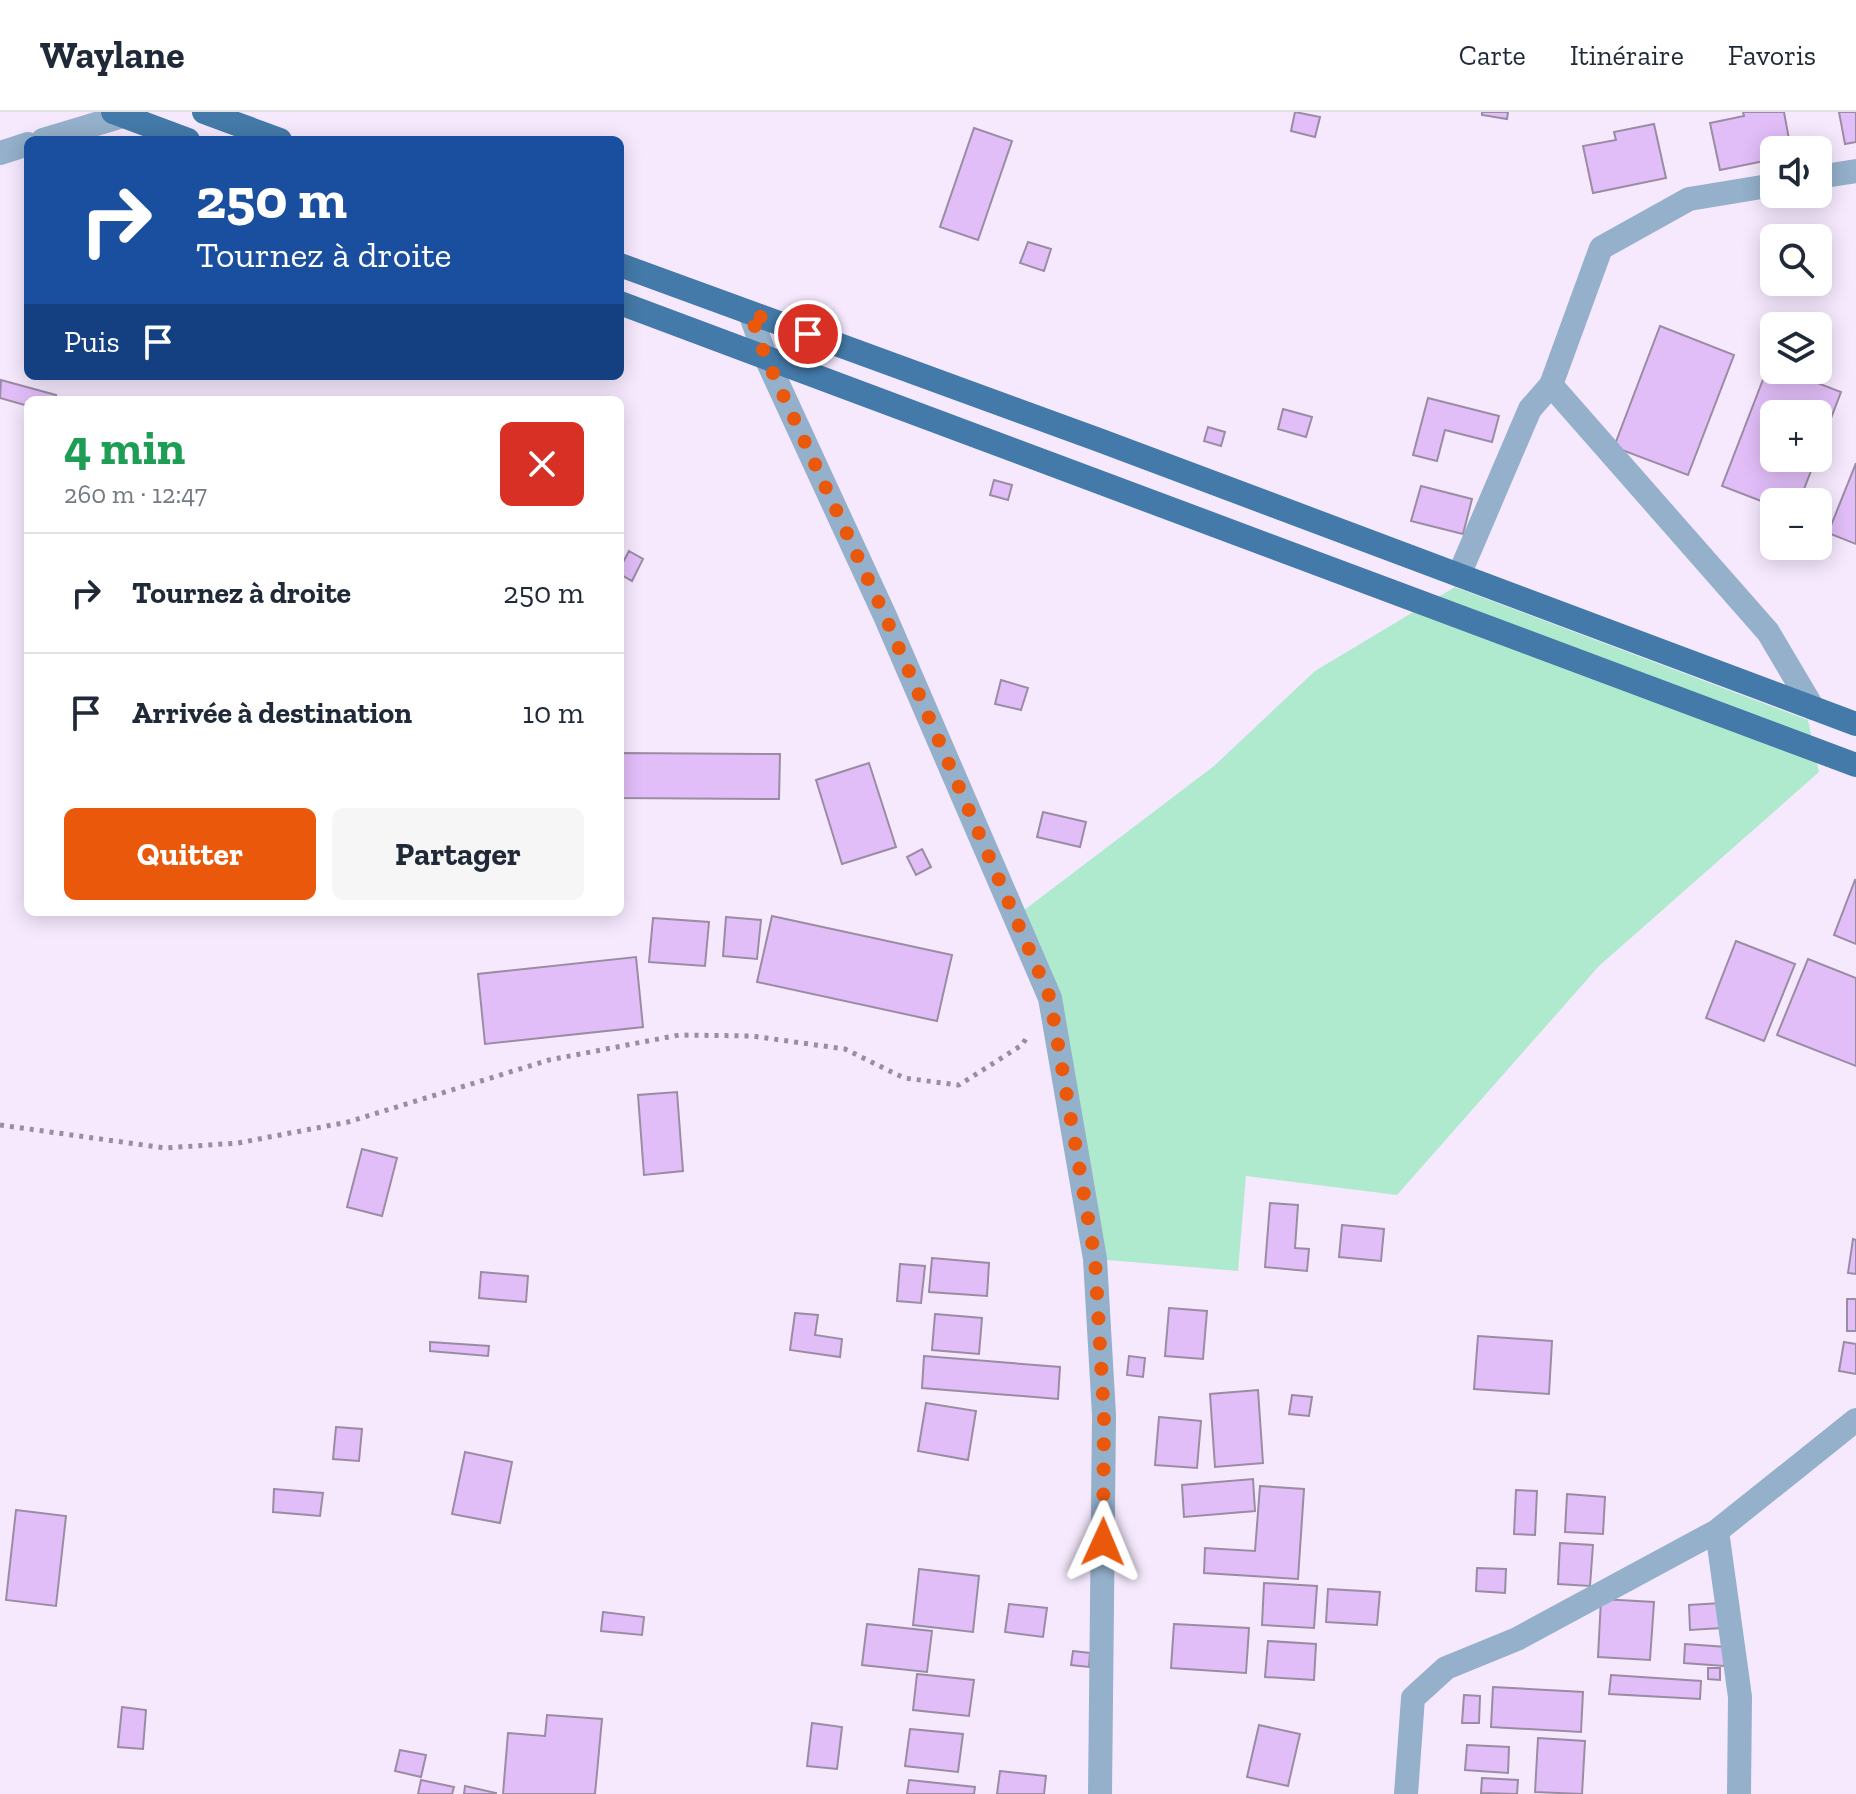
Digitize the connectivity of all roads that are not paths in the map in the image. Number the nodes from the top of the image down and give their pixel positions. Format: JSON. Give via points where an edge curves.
{"nodes":[{"id":1,"x":204,"y":112,"type":"edge"},
{"id":2,"x":125,"y":113,"type":"edge"},
{"id":3,"x":55,"y":136,"type":"edge"},
{"id":4,"x":179,"y":136,"type":"edge"},
{"id":5,"x":269,"y":136,"type":"edge"},
{"id":6,"x":24,"y":145,"type":"edge"},
{"id":7,"x":0,"y":153,"type":"edge"},
{"id":8,"x":1856,"y":171,"type":"edge"},
{"id":9,"x":1832,"y":175,"type":"edge"},
{"id":10,"x":1760,"y":187,"type":"edge"},
{"id":11,"x":624,"y":266,"type":"edge"},
{"id":12,"x":624,"y":305,"type":"edge"},
{"id":13,"x":750,"y":313,"type":"junction"},
{"id":14,"x":766,"y":358,"type":"junction"},
{"id":15,"x":1551,"y":385,"type":"junction"},
{"id":16,"x":1459,"y":575,"type":"junction"},
{"id":17,"x":1813,"y":708,"type":"junction"},
{"id":18,"x":1856,"y":724,"type":"edge"},
{"id":19,"x":1856,"y":765,"type":"edge"},
{"id":20,"x":1856,"y":1420,"type":"edge"},
{"id":21,"x":1717,"y":1531,"type":"junction"},
{"id":22,"x":1100,"y":1794,"type":"edge"},
{"id":23,"x":1406,"y":1794,"type":"edge"},
{"id":24,"x":1739,"y":1794,"type":"edge"}],
"edges":[{"from":1,"to":5,"type":"main road"},
{"from":2,"to":3,"type":"street"},
{"from":2,"to":4,"type":"main road"},
{"from":6,"to":7,"type":"street"},
{"from":8,"to":9,"type":"street"},
{"from":10,"to":15,"type":"street","via":[[1689,199],[1601,248]]},
{"from":11,"to":13,"type":"main road"},
{"from":12,"to":14,"type":"main road"},
{"from":13,"to":14,"type":"street"},
{"from":13,"to":16,"type":"main road"},
{"from":14,"to":19,"type":"main road"},
{"from":14,"to":22,"type":"street","via":[[885,616],[1050,998],[1095,1259],[1104,1415]]},
{"from":15,"to":16,"type":"street","via":[[1530,409]]},
{"from":15,"to":17,"type":"street","via":[[1768,632]]},
{"from":16,"to":17,"type":"main road"},
{"from":17,"to":18,"type":"main road"},
{"from":20,"to":21,"type":"street"},
{"from":21,"to":23,"type":"street","via":[[1517,1639],[1446,1668],[1413,1698]]},
{"from":21,"to":24,"type":"street","via":[[1740,1697]]}]}
